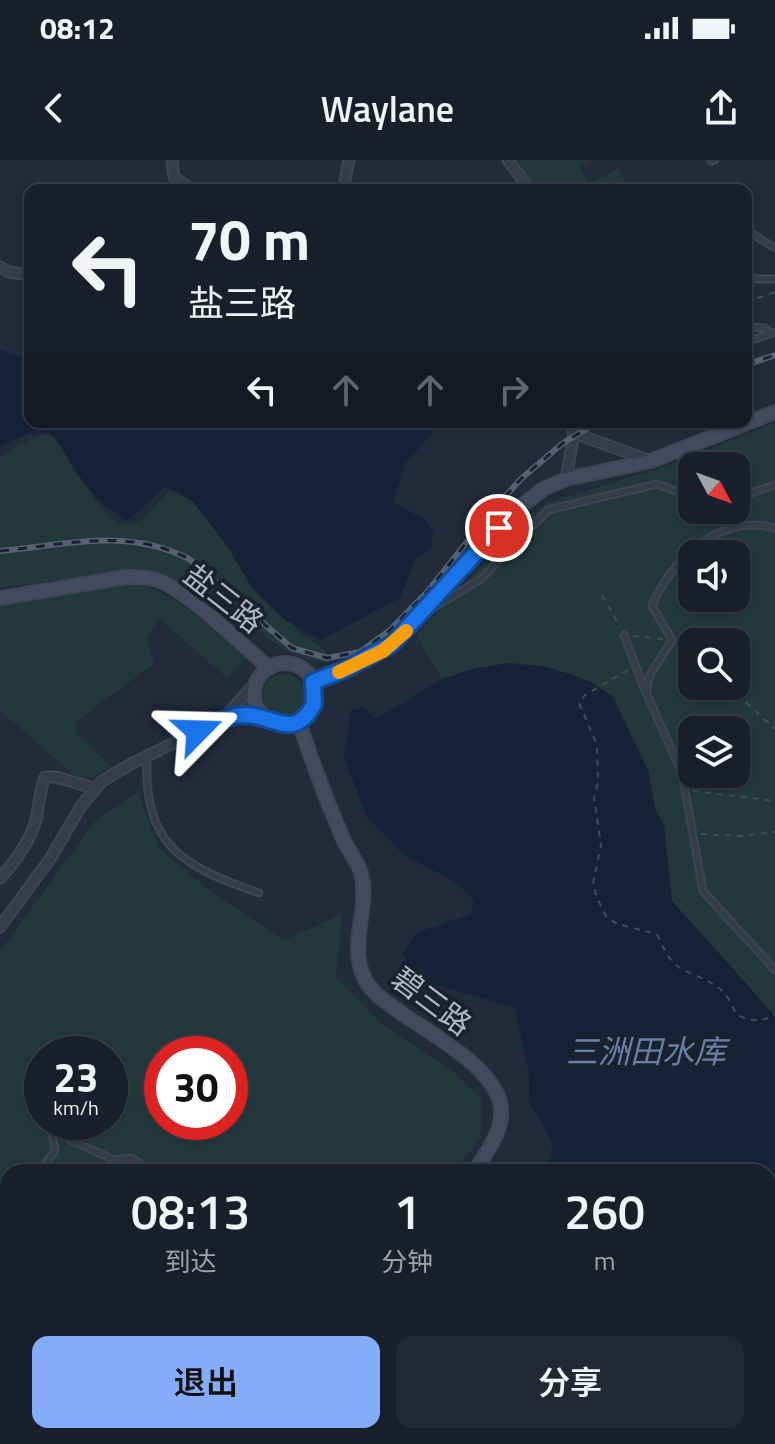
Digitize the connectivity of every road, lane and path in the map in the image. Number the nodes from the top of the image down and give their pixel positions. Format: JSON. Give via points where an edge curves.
{"nodes":[{"id":1,"x":172,"y":160,"type":"edge"},
{"id":2,"x":349,"y":160,"type":"edge"},
{"id":3,"x":508,"y":160,"type":"edge"},
{"id":4,"x":184,"y":184,"type":"edge"},
{"id":5,"x":344,"y":184,"type":"edge"},
{"id":6,"x":526,"y":184,"type":"edge"},
{"id":7,"x":752,"y":234,"type":"edge"},
{"id":8,"x":775,"y":248,"type":"edge"},
{"id":9,"x":0,"y":267,"type":"edge"},
{"id":10,"x":24,"y":274,"type":"edge"},
{"id":11,"x":752,"y":277,"type":"edge"},
{"id":12,"x":775,"y":279,"type":"edge"},
{"id":13,"x":775,"y":292,"type":"edge"},
{"id":14,"x":752,"y":300,"type":"edge"},
{"id":15,"x":752,"y":327,"type":"edge"},
{"id":16,"x":773,"y":333,"type":"edge"},
{"id":17,"x":752,"y":340,"type":"edge"},
{"id":18,"x":775,"y":412,"type":"edge"},
{"id":19,"x":752,"y":416,"type":"edge"},
{"id":20,"x":754,"y":421,"type":"joint"},
{"id":21,"x":571,"y":428,"type":"edge"},
{"id":22,"x":736,"y":428,"type":"edge"},
{"id":23,"x":574,"y":433,"type":"junction"},
{"id":24,"x":651,"y":461,"type":"junction"},
{"id":25,"x":566,"y":479,"type":"junction"},
{"id":26,"x":775,"y":485,"type":"edge"},
{"id":27,"x":678,"y":492,"type":"edge"},
{"id":28,"x":750,"y":493,"type":"edge"},
{"id":29,"x":775,"y":528,"type":"edge"},
{"id":30,"x":602,"y":595,"type":"dead end"},
{"id":31,"x":0,"y":598,"type":"edge"},
{"id":32,"x":420,"y":616,"type":"junction"},
{"id":33,"x":624,"y":635,"type":"junction"},
{"id":34,"x":672,"y":640,"type":"junction"},
{"id":35,"x":678,"y":644,"type":"edge"},
{"id":36,"x":636,"y":667,"type":"junction"},
{"id":37,"x":269,"y":668,"type":"junction"},
{"id":38,"x":258,"y":680,"type":"junction"},
{"id":39,"x":313,"y":682,"type":"junction"},
{"id":40,"x":646,"y":693,"type":"junction"},
{"id":41,"x":743,"y":700,"type":"edge"},
{"id":42,"x":224,"y":718,"type":"junction"},
{"id":43,"x":269,"y":721,"type":"junction"},
{"id":44,"x":299,"y":722,"type":"junction"},
{"id":45,"x":775,"y":729,"type":"edge"},
{"id":46,"x":147,"y":755,"type":"junction"},
{"id":47,"x":94,"y":788,"type":"junction"},
{"id":48,"x":685,"y":790,"type":"junction"},
{"id":49,"x":775,"y":801,"type":"edge"},
{"id":50,"x":775,"y":832,"type":"edge"},
{"id":51,"x":693,"y":833,"type":"junction"},
{"id":52,"x":0,"y":878,"type":"edge"},
{"id":53,"x":259,"y":893,"type":"dead end"},
{"id":54,"x":0,"y":927,"type":"edge"},
{"id":55,"x":775,"y":970,"type":"edge"},
{"id":56,"x":775,"y":1015,"type":"edge"},
{"id":57,"x":53,"y":1140,"type":"edge"},
{"id":58,"x":70,"y":1140,"type":"edge"},
{"id":59,"x":45,"y":1164,"type":"edge"},
{"id":60,"x":141,"y":1164,"type":"edge"},
{"id":61,"x":479,"y":1164,"type":"edge"}],
"edges":[{"from":1,"to":4,"type":"street","via":[[174,177]]},
{"from":2,"to":5,"type":"street"},
{"from":3,"to":6,"type":"street"},
{"from":7,"to":8,"type":"lane"},
{"from":9,"to":10,"type":"street"},
{"from":11,"to":12,"type":"lane"},
{"from":13,"to":14,"type":"path"},
{"from":15,"to":16,"type":"lane"},
{"from":16,"to":17,"type":"lane"},
{"from":18,"to":20,"type":"main road"},
{"from":19,"to":20,"type":"lane"},
{"from":21,"to":23,"type":"street"},
{"from":22,"to":24,"type":"main road"},
{"from":23,"to":24,"type":"street"},
{"from":23,"to":25,"type":"street"},
{"from":24,"to":25,"type":"main road"},
{"from":25,"to":32,"type":"main road","via":[[519,506]]},
{"from":26,"to":28,"type":"lane"},
{"from":27,"to":32,"type":"lane","via":[[657,484],[548,510],[481,579]]},
{"from":29,"to":34,"type":"lane","via":[[749,523],[726,528],[684,558],[652,606]]},
{"from":30,"to":33,"type":"path"},
{"from":31,"to":37,"type":"main road","name":"盐三路","via":[[126,577],[158,580]]},
{"from":32,"to":39,"type":"main road","via":[[383,651]]},
{"from":33,"to":34,"type":"path"},
{"from":33,"to":36,"type":"lane"},
{"from":34,"to":35,"type":"path"},
{"from":34,"to":40,"type":"lane","via":[[650,675]]},
{"from":36,"to":40,"type":"lane"},
{"from":36,"to":56,"type":"path","via":[[579,703],[597,745],[597,898],[617,924],[657,934],[677,966],[725,994],[743,1018],[764,1021]]},
{"from":37,"to":38,"type":"main road"},
{"from":37,"to":39,"type":"main road","via":[[291,664]]},
{"from":38,"to":42,"type":"street"},
{"from":38,"to":43,"type":"main road","via":[[255,703]]},
{"from":39,"to":44,"type":"main road","via":[[314,704]]},
{"from":40,"to":48,"type":"lane"},
{"from":41,"to":45,"type":"path"},
{"from":42,"to":43,"type":"street","via":[[250,715]]},
{"from":42,"to":46,"type":"street"},
{"from":43,"to":44,"type":"main road"},
{"from":44,"to":61,"type":"main road","name":"碧三路","via":[[315,772],[360,870],[365,892],[357,945],[364,978],[374,993],[492,1082],[499,1096],[497,1136]]},
{"from":46,"to":47,"type":"street"},
{"from":46,"to":53,"type":"lane","via":[[149,805],[158,831],[182,857],[209,874]]},
{"from":47,"to":52,"type":"street","via":[[45,777],[37,817],[14,864]]},
{"from":47,"to":54,"type":"street"},
{"from":48,"to":49,"type":"path"},
{"from":48,"to":51,"type":"lane"},
{"from":50,"to":51,"type":"path"},
{"from":51,"to":55,"type":"lane","via":[[703,891]]},
{"from":57,"to":59,"type":"lane","via":[[55,1151]]},
{"from":58,"to":60,"type":"lane","via":[[115,1160],[131,1158]]}]}
